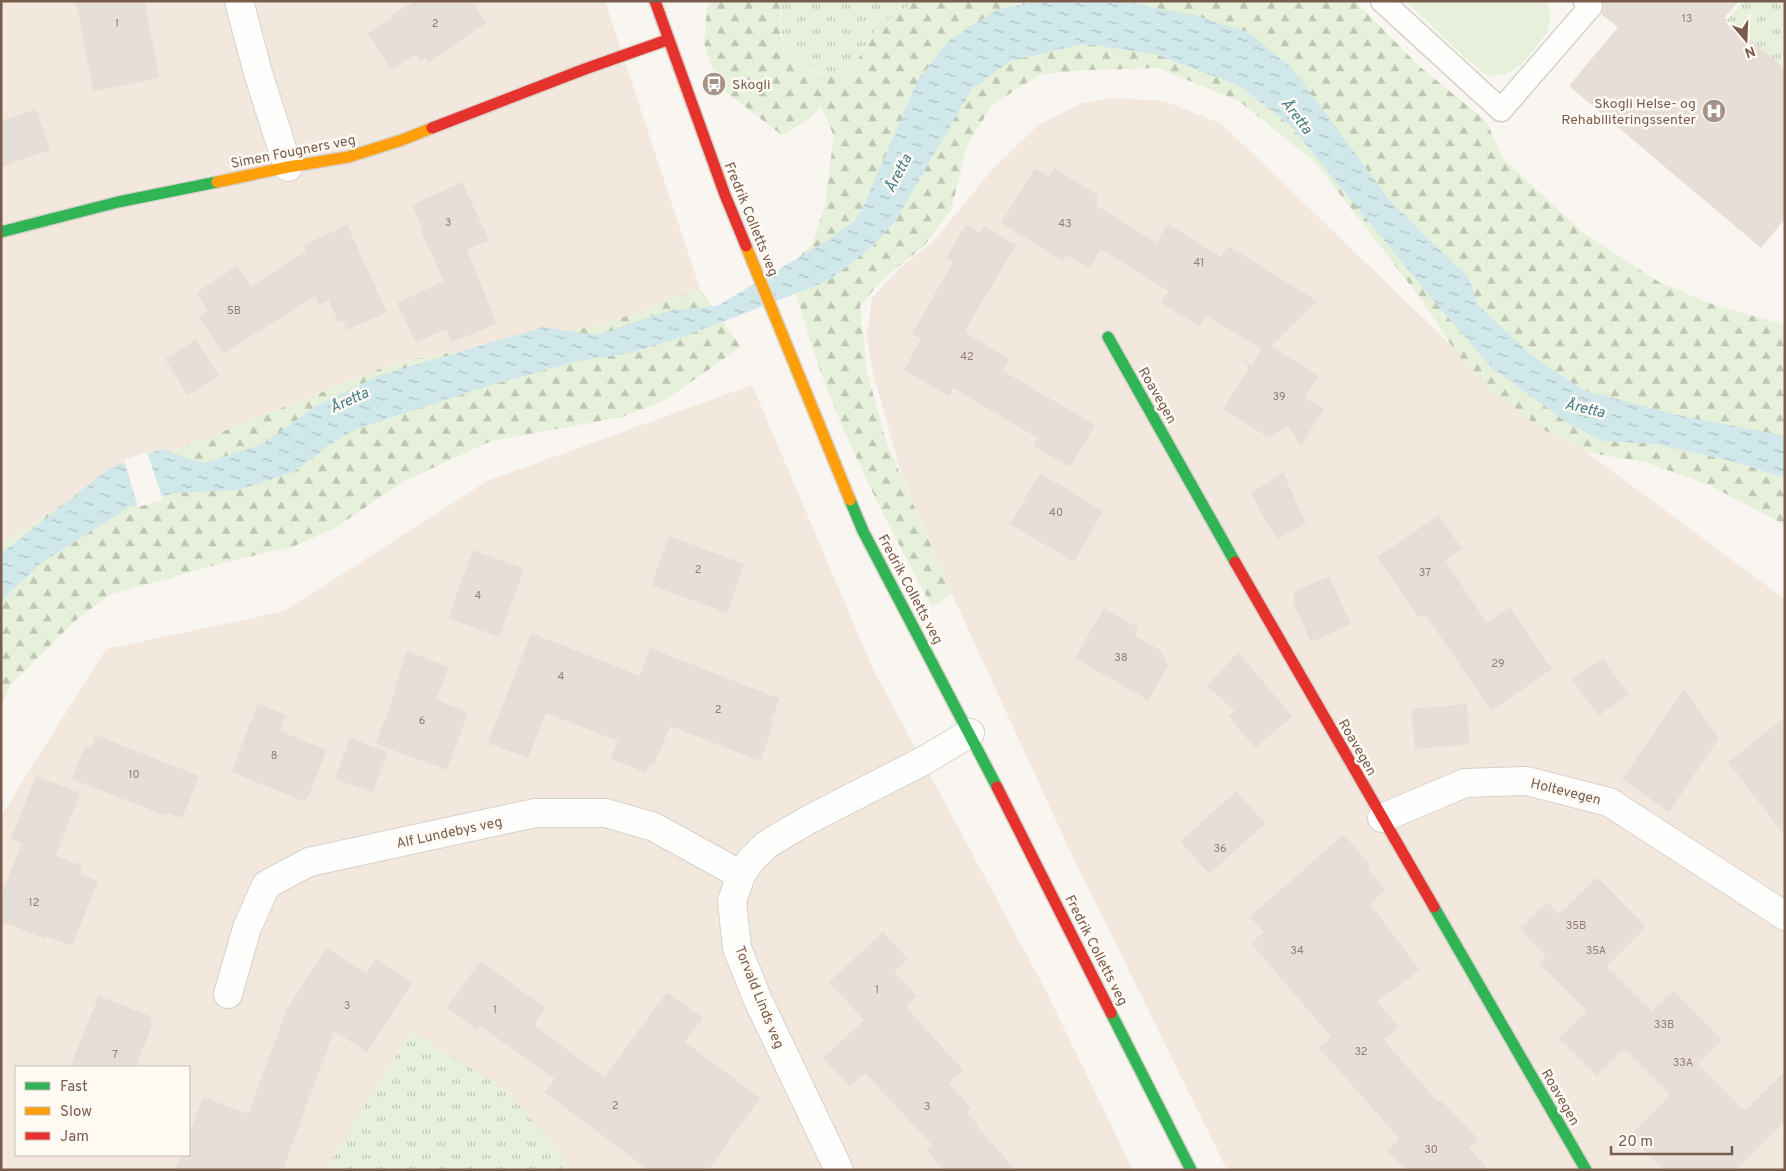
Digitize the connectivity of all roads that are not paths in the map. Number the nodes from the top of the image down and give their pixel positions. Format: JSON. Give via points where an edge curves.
{"nodes":[{"id":1,"x":238,"y":1,"type":"edge"},
{"id":2,"x":655,"y":1,"type":"edge"},
{"id":3,"x":1382,"y":1,"type":"edge"},
{"id":4,"x":1585,"y":1,"type":"edge"},
{"id":5,"x":667,"y":40,"type":"junction"},
{"id":6,"x":288,"y":167,"type":"junction"},
{"id":7,"x":1,"y":232,"type":"edge"},
{"id":8,"x":1108,"y":337,"type":"dead end"},
{"id":9,"x":970,"y":733,"type":"junction"},
{"id":10,"x":1382,"y":818,"type":"junction"},
{"id":11,"x":741,"y":875,"type":"junction"},
{"id":12,"x":1785,"y":916,"type":"edge"},
{"id":13,"x":228,"y":994,"type":"dead end"},
{"id":14,"x":839,"y":1170,"type":"edge"},
{"id":15,"x":1191,"y":1170,"type":"edge"},
{"id":16,"x":1586,"y":1170,"type":"edge"}],
"edges":[{"from":1,"to":6,"type":"street"},
{"from":2,"to":5,"type":"street","name":"Fredrik Colletts veg"},
{"from":3,"to":4,"type":"lane","via":[[1501,110],[1591,6]]},
{"from":5,"to":6,"type":"street","name":"Simen Fougners veg","via":[[402,140],[348,157]]},
{"from":5,"to":9,"type":"street","name":"Fredrik Colletts veg","via":[[725,195],[863,531]]},
{"from":6,"to":7,"type":"street","name":"Simen Fougners veg","via":[[118,202]]},
{"from":8,"to":10,"type":"street","name":"Roavegen"},
{"from":9,"to":11,"type":"street","name":"Torvald Linds veg","via":[[766,845]]},
{"from":9,"to":15,"type":"street","name":"Fredrik Colletts veg"},
{"from":10,"to":12,"type":"street","name":"Holtevegen","via":[[1465,783],[1527,780],[1609,802]]},
{"from":10,"to":16,"type":"street","name":"Roavegen"},
{"from":11,"to":13,"type":"street","name":"Alf Lundebys veg","via":[[654,827],[606,813],[535,813],[309,862],[266,885],[247,928]]},
{"from":11,"to":14,"type":"street","name":"Torvald Linds veg","via":[[732,901],[737,948],[757,998]]}]}
